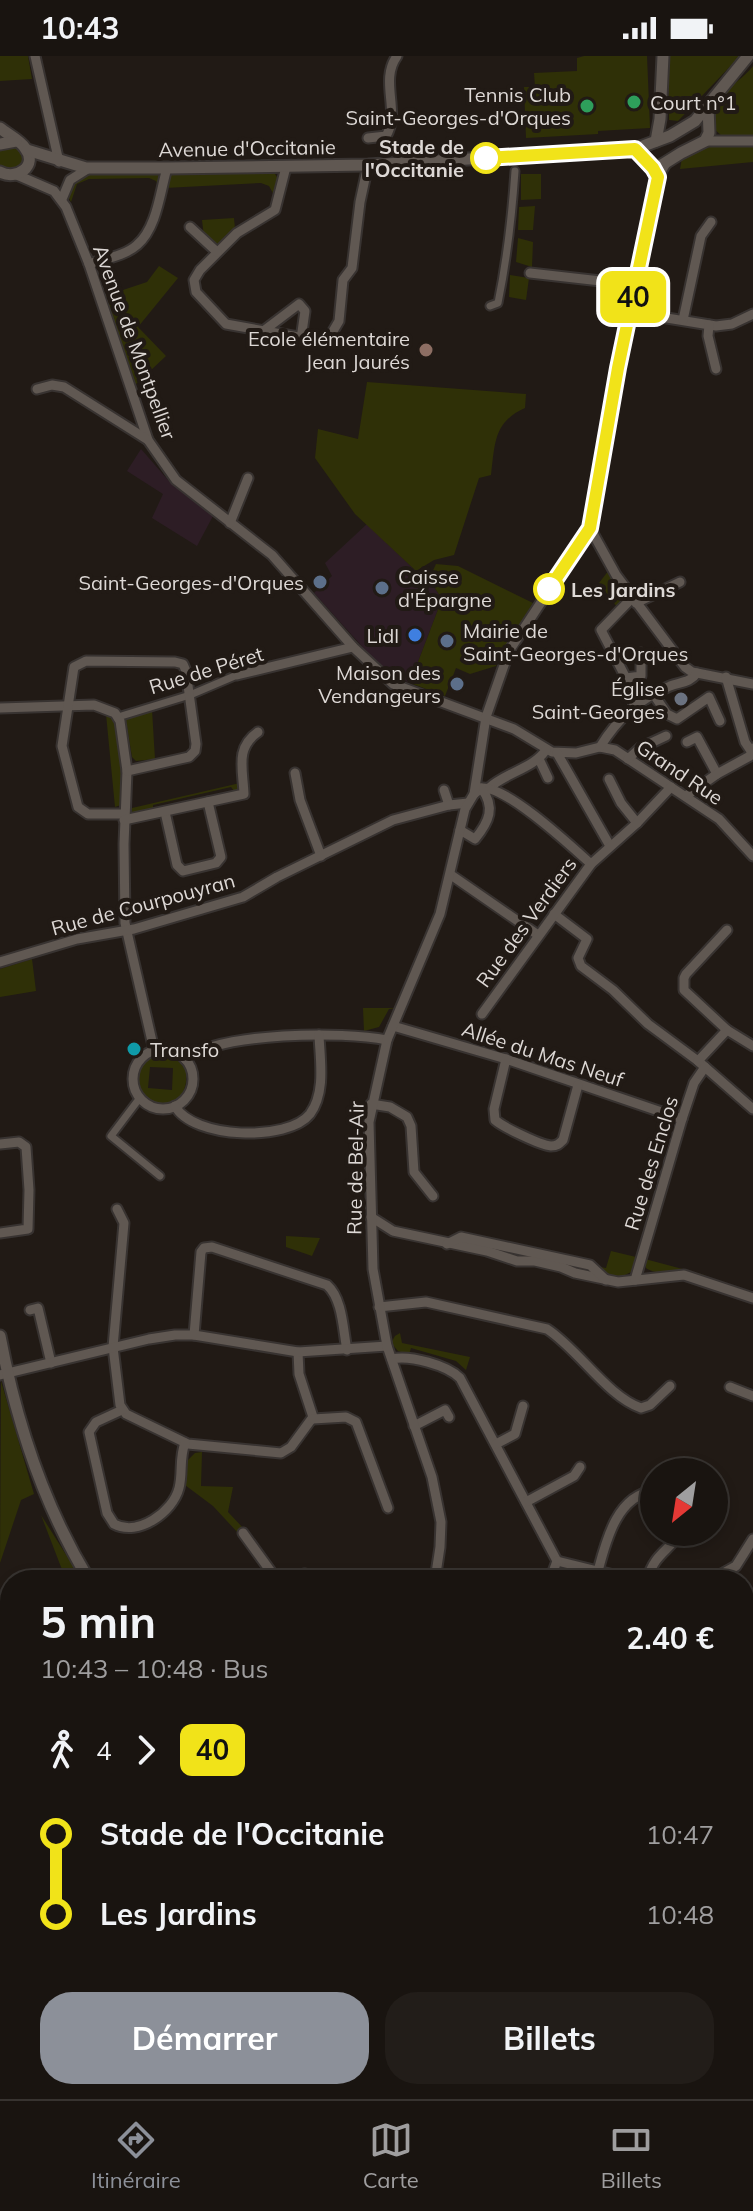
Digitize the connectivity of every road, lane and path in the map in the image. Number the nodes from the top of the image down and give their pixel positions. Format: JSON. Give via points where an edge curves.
{"nodes":[{"id":1,"x":35,"y":56,"type":"edge"},
{"id":2,"x":397,"y":56,"type":"edge"},
{"id":3,"x":663,"y":56,"type":"edge"},
{"id":4,"x":748,"y":56,"type":"edge"},
{"id":5,"x":708,"y":105,"type":"junction"},
{"id":6,"x":660,"y":119,"type":"junction"},
{"id":7,"x":695,"y":121,"type":"junction"},
{"id":8,"x":0,"y":128,"type":"edge"},
{"id":9,"x":707,"y":134,"type":"junction"},
{"id":10,"x":670,"y":136,"type":"junction"},
{"id":11,"x":368,"y":138,"type":"dead end"},
{"id":12,"x":16,"y":141,"type":"junction"},
{"id":13,"x":753,"y":141,"type":"edge"},
{"id":14,"x":0,"y":144,"type":"edge"},
{"id":15,"x":645,"y":148,"type":"junction"},
{"id":16,"x":55,"y":160,"type":"junction"},
{"id":17,"x":368,"y":165,"type":"junction"},
{"id":18,"x":286,"y":167,"type":"junction"},
{"id":19,"x":89,"y":168,"type":"junction"},
{"id":20,"x":167,"y":168,"type":"junction"},
{"id":21,"x":15,"y":169,"type":"edge"},
{"id":22,"x":659,"y":170,"type":"junction"},
{"id":23,"x":515,"y":171,"type":"dead end"},
{"id":24,"x":62,"y":199,"type":"junction"},
{"id":25,"x":711,"y":222,"type":"dead end"},
{"id":26,"x":190,"y":227,"type":"dead end"},
{"id":27,"x":217,"y":252,"type":"junction"},
{"id":28,"x":89,"y":264,"type":"junction"},
{"id":29,"x":530,"y":273,"type":"dead end"},
{"id":30,"x":636,"y":285,"type":"junction"},
{"id":31,"x":490,"y":306,"type":"dead end"},
{"id":32,"x":630,"y":312,"type":"junction"},
{"id":33,"x":753,"y":314,"type":"edge"},
{"id":34,"x":683,"y":320,"type":"junction"},
{"id":35,"x":709,"y":325,"type":"junction"},
{"id":36,"x":262,"y":332,"type":"junction"},
{"id":37,"x":301,"y":339,"type":"junction"},
{"id":38,"x":716,"y":369,"type":"dead end"},
{"id":39,"x":37,"y":389,"type":"dead end"},
{"id":40,"x":148,"y":440,"type":"junction"},
{"id":41,"x":248,"y":478,"type":"dead end"},
{"id":42,"x":230,"y":523,"type":"junction"},
{"id":43,"x":590,"y":528,"type":"junction"},
{"id":44,"x":680,"y":582,"type":"dead end"},
{"id":45,"x":634,"y":601,"type":"junction"},
{"id":46,"x":353,"y":647,"type":"junction"},
{"id":47,"x":641,"y":653,"type":"dead end"},
{"id":48,"x":695,"y":672,"type":"junction"},
{"id":49,"x":237,"y":675,"type":"joint"},
{"id":50,"x":726,"y":677,"type":"junction"},
{"id":51,"x":626,"y":678,"type":"junction"},
{"id":52,"x":753,"y":684,"type":"edge"},
{"id":53,"x":190,"y":695,"type":"junction"},
{"id":54,"x":654,"y":695,"type":"junction"},
{"id":55,"x":67,"y":705,"type":"junction"},
{"id":56,"x":633,"y":706,"type":"junction"},
{"id":57,"x":0,"y":708,"type":"edge"},
{"id":58,"x":118,"y":717,"type":"junction"},
{"id":59,"x":486,"y":717,"type":"junction"},
{"id":60,"x":720,"y":721,"type":"dead end"},
{"id":61,"x":258,"y":732,"type":"dead end"},
{"id":62,"x":666,"y":736,"type":"dead end"},
{"id":63,"x":687,"y":742,"type":"dead end"},
{"id":64,"x":600,"y":747,"type":"junction"},
{"id":65,"x":546,"y":750,"type":"junction"},
{"id":66,"x":557,"y":753,"type":"junction"},
{"id":67,"x":752,"y":754,"type":"edge"},
{"id":68,"x":539,"y":759,"type":"junction"},
{"id":69,"x":628,"y":759,"type":"junction"},
{"id":70,"x":127,"y":771,"type":"junction"},
{"id":71,"x":295,"y":773,"type":"dead end"},
{"id":72,"x":717,"y":774,"type":"junction"},
{"id":73,"x":548,"y":778,"type":"dead end"},
{"id":74,"x":609,"y":779,"type":"dead end"},
{"id":75,"x":671,"y":787,"type":"junction"},
{"id":76,"x":444,"y":790,"type":"dead end"},
{"id":77,"x":481,"y":790,"type":"junction"},
{"id":78,"x":686,"y":796,"type":"junction"},
{"id":79,"x":208,"y":802,"type":"junction"},
{"id":80,"x":468,"y":803,"type":"junction"},
{"id":81,"x":449,"y":805,"type":"junction"},
{"id":82,"x":165,"y":812,"type":"junction"},
{"id":83,"x":124,"y":817,"type":"junction"},
{"id":84,"x":637,"y":823,"type":"junction"},
{"id":85,"x":460,"y":830,"type":"junction"},
{"id":86,"x":610,"y":846,"type":"junction"},
{"id":87,"x":321,"y":856,"type":"junction"},
{"id":88,"x":753,"y":856,"type":"edge"},
{"id":89,"x":591,"y":864,"type":"junction"},
{"id":90,"x":451,"y":875,"type":"junction"},
{"id":91,"x":554,"y":914,"type":"junction"},
{"id":92,"x":127,"y":929,"type":"junction"},
{"id":93,"x":727,"y":930,"type":"dead end"},
{"id":94,"x":538,"y":935,"type":"junction"},
{"id":95,"x":0,"y":962,"type":"edge"},
{"id":96,"x":482,"y":1014,"type":"dead end"},
{"id":97,"x":393,"y":1026,"type":"junction"},
{"id":98,"x":727,"y":1030,"type":"junction"},
{"id":99,"x":319,"y":1035,"type":"junction"},
{"id":100,"x":387,"y":1040,"type":"junction"},
{"id":101,"x":753,"y":1046,"type":"edge"},
{"id":102,"x":154,"y":1050,"type":"junction"},
{"id":103,"x":185,"y":1059,"type":"junction"},
{"id":104,"x":506,"y":1059,"type":"junction"},
{"id":105,"x":702,"y":1064,"type":"junction"},
{"id":106,"x":578,"y":1085,"type":"junction"},
{"id":107,"x":139,"y":1099,"type":"junction"},
{"id":108,"x":371,"y":1104,"type":"junction"},
{"id":109,"x":175,"y":1106,"type":"junction"},
{"id":110,"x":753,"y":1109,"type":"edge"},
{"id":111,"x":682,"y":1119,"type":"junction"},
{"id":112,"x":0,"y":1144,"type":"edge"},
{"id":113,"x":160,"y":1176,"type":"dead end"},
{"id":114,"x":433,"y":1196,"type":"dead end"},
{"id":115,"x":117,"y":1209,"type":"dead end"},
{"id":116,"x":371,"y":1217,"type":"junction"},
{"id":117,"x":0,"y":1233,"type":"edge"},
{"id":118,"x":635,"y":1280,"type":"junction"},
{"id":119,"x":753,"y":1298,"type":"edge"},
{"id":120,"x":379,"y":1307,"type":"junction"},
{"id":121,"x":38,"y":1308,"type":"dead end"},
{"id":122,"x":194,"y":1335,"type":"junction"},
{"id":123,"x":0,"y":1336,"type":"edge"},
{"id":124,"x":387,"y":1346,"type":"junction"},
{"id":125,"x":113,"y":1347,"type":"junction"},
{"id":126,"x":347,"y":1350,"type":"junction"},
{"id":127,"x":298,"y":1352,"type":"junction"},
{"id":128,"x":392,"y":1359,"type":"junction"},
{"id":129,"x":51,"y":1363,"type":"junction"},
{"id":130,"x":4,"y":1374,"type":"edge"},
{"id":131,"x":670,"y":1386,"type":"dead end"},
{"id":132,"x":730,"y":1387,"type":"dead end"},
{"id":133,"x":753,"y":1396,"type":"edge"},
{"id":134,"x":523,"y":1406,"type":"dead end"},
{"id":135,"x":122,"y":1410,"type":"junction"},
{"id":136,"x":449,"y":1417,"type":"dead end"},
{"id":137,"x":313,"y":1419,"type":"junction"},
{"id":138,"x":414,"y":1426,"type":"junction"},
{"id":139,"x":185,"y":1443,"type":"junction"},
{"id":140,"x":496,"y":1444,"type":"junction"},
{"id":141,"x":580,"y":1467,"type":"dead end"},
{"id":142,"x":640,"y":1496,"type":"edge"},
{"id":143,"x":526,"y":1502,"type":"junction"},
{"id":144,"x":388,"y":1508,"type":"dead end"},
{"id":145,"x":243,"y":1533,"type":"dead end"},
{"id":146,"x":753,"y":1539,"type":"edge"},
{"id":147,"x":671,"y":1546,"type":"edge"},
{"id":148,"x":557,"y":1561,"type":"junction"},
{"id":149,"x":84,"y":1570,"type":"edge"},
{"id":150,"x":270,"y":1570,"type":"edge"},
{"id":151,"x":437,"y":1570,"type":"edge"},
{"id":152,"x":554,"y":1570,"type":"edge"},
{"id":153,"x":594,"y":1570,"type":"edge"},
{"id":154,"x":598,"y":1570,"type":"edge"},
{"id":155,"x":650,"y":1570,"type":"edge"},
{"id":156,"x":729,"y":1570,"type":"edge"}],
"edges":[{"from":1,"to":16,"type":"street"},
{"from":2,"to":11,"type":"street","via":[[388,76],[389,131]]},
{"from":3,"to":6,"type":"street"},
{"from":4,"to":5,"type":"street","name":"Avenue d'Occitanie"},
{"from":5,"to":7,"type":"street","name":"Avenue d'Occitanie"},
{"from":5,"to":9,"type":"street"},
{"from":6,"to":10,"type":"street"},
{"from":6,"to":15,"type":"street"},
{"from":7,"to":9,"type":"street"},
{"from":7,"to":10,"type":"street","name":"Avenue d'Occitanie"},
{"from":8,"to":12,"type":"street","name":"Avenue d'Occitanie"},
{"from":9,"to":13,"type":"street","via":[[728,142]]},
{"from":9,"to":22,"type":"street"},
{"from":10,"to":15,"type":"street","name":"Avenue d'Occitanie"},
{"from":12,"to":14,"type":"street"},
{"from":12,"to":21,"type":"street","name":"Avenue d'Occitanie"},
{"from":15,"to":17,"type":"street","name":"Avenue d'Occitanie"},
{"from":15,"to":22,"type":"street"},
{"from":16,"to":19,"type":"street","name":"Avenue d'Occitanie"},
{"from":16,"to":21,"type":"street","name":"Avenue d'Occitanie"},
{"from":17,"to":18,"type":"street","name":"Avenue d'Occitanie"},
{"from":17,"to":37,"type":"street","via":[[336,330],[321,341]]},
{"from":18,"to":20,"type":"street","name":"Avenue d'Occitanie"},
{"from":18,"to":27,"type":"street","via":[[273,213],[237,233]]},
{"from":19,"to":20,"type":"street","name":"Avenue d'Occitanie"},
{"from":19,"to":24,"type":"street","via":[[70,180]]},
{"from":20,"to":28,"type":"street","via":[[152,221],[138,244]]},
{"from":21,"to":24,"type":"street"},
{"from":22,"to":30,"type":"street"},
{"from":23,"to":31,"type":"street","via":[[501,287],[498,303]]},
{"from":24,"to":28,"type":"street","name":"Avenue de Montpellier"},
{"from":25,"to":34,"type":"street","via":[[701,236]]},
{"from":26,"to":27,"type":"street"},
{"from":27,"to":36,"type":"street","via":[[196,275],[196,292],[226,324]]},
{"from":28,"to":40,"type":"street","name":"Avenue de Montpellier"},
{"from":29,"to":30,"type":"street"},
{"from":30,"to":32,"type":"street"},
{"from":32,"to":34,"type":"street"},
{"from":32,"to":43,"type":"street"},
{"from":33,"to":35,"type":"street","via":[[724,326]]},
{"from":34,"to":35,"type":"street"},
{"from":35,"to":38,"type":"street"},
{"from":36,"to":37,"type":"street"},
{"from":36,"to":37,"type":"street","via":[[299,304],[305,311]]},
{"from":39,"to":40,"type":"street","via":[[64,387]]},
{"from":40,"to":42,"type":"street","name":"Avenue de Montpellier","via":[[176,480]]},
{"from":41,"to":42,"type":"street"},
{"from":42,"to":46,"type":"street","name":"Avenue de Montpellier","via":[[284,567]]},
{"from":43,"to":45,"type":"street"},
{"from":43,"to":59,"type":"street","name":"Rue de Bel-Air","via":[[509,651]]},
{"from":44,"to":45,"type":"street"},
{"from":45,"to":48,"type":"street","via":[[680,662]]},
{"from":45,"to":51,"type":"street","via":[[601,630]]},
{"from":46,"to":49,"type":"street","name":"Rue de Péret"},
{"from":46,"to":59,"type":"street","name":"Avenue de Montpellier","via":[[400,688]]},
{"from":47,"to":51,"type":"street","via":[[641,676]]},
{"from":48,"to":50,"type":"street"},
{"from":48,"to":54,"type":"street","via":[[691,680]]},
{"from":49,"to":53,"type":"street","name":"Rue de Péret"},
{"from":50,"to":52,"type":"street"},
{"from":50,"to":67,"type":"street"},
{"from":51,"to":56,"type":"street"},
{"from":53,"to":55,"type":"street","via":[[185,667],[179,662],[86,661],[74,667]]},
{"from":53,"to":58,"type":"street","name":"Rue de Péret"},
{"from":53,"to":70,"type":"street","via":[[196,744],[192,755]]},
{"from":54,"to":56,"type":"street"},
{"from":54,"to":60,"type":"street","via":[[676,722],[709,697]]},
{"from":55,"to":57,"type":"street"},
{"from":55,"to":58,"type":"street","via":[[100,706]]},
{"from":55,"to":83,"type":"street","via":[[62,746],[78,807],[88,814]]},
{"from":56,"to":64,"type":"street"},
{"from":58,"to":70,"type":"street"},
{"from":59,"to":65,"type":"street"},
{"from":59,"to":77,"type":"street","name":"Rue de Bel-Air"},
{"from":61,"to":79,"type":"street","via":[[242,752],[244,794]]},
{"from":62,"to":69,"type":"street"},
{"from":63,"to":72,"type":"street","via":[[700,736]]},
{"from":64,"to":66,"type":"street"},
{"from":64,"to":69,"type":"street","name":"Grand Rue"},
{"from":65,"to":66,"type":"street"},
{"from":65,"to":68,"type":"street"},
{"from":66,"to":86,"type":"street"},
{"from":67,"to":72,"type":"street"},
{"from":68,"to":73,"type":"street"},
{"from":68,"to":77,"type":"street"},
{"from":69,"to":75,"type":"street","name":"Grand Rue"},
{"from":70,"to":83,"type":"street"},
{"from":71,"to":87,"type":"street"},
{"from":72,"to":78,"type":"street"},
{"from":74,"to":84,"type":"street"},
{"from":75,"to":78,"type":"street","name":"Grand Rue"},
{"from":75,"to":84,"type":"street","name":"Rue des Verdiers"},
{"from":76,"to":81,"type":"street"},
{"from":77,"to":80,"type":"street","name":"Rue de Bel-Air"},
{"from":77,"to":85,"type":"street","via":[[488,797],[489,821],[475,839]]},
{"from":77,"to":89,"type":"street","via":[[504,794]]},
{"from":78,"to":88,"type":"street","name":"Grand Rue","via":[[727,826]]},
{"from":79,"to":82,"type":"street"},
{"from":79,"to":82,"type":"street","via":[[221,857],[183,871]]},
{"from":80,"to":81,"type":"street","name":"Rue de Courpouyran"},
{"from":80,"to":85,"type":"street","name":"Rue de Bel-Air"},
{"from":81,"to":87,"type":"street","name":"Rue de Courpouyran","via":[[393,820]]},
{"from":82,"to":83,"type":"street"},
{"from":83,"to":92,"type":"street"},
{"from":84,"to":86,"type":"street","name":"Rue des Verdiers"},
{"from":85,"to":90,"type":"street","name":"Rue de Bel-Air"},
{"from":86,"to":89,"type":"street","name":"Rue des Verdiers"},
{"from":87,"to":92,"type":"street","name":"Rue de Courpouyran","via":[[243,897]]},
{"from":89,"to":91,"type":"street","name":"Rue des Verdiers"},
{"from":90,"to":94,"type":"street"},
{"from":90,"to":97,"type":"street","name":"Rue de Bel-Air"},
{"from":91,"to":94,"type":"street","name":"Rue des Verdiers"},
{"from":91,"to":105,"type":"street","via":[[587,939],[578,958],[581,966]]},
{"from":92,"to":95,"type":"street","name":"Rue de Courpouyran"},
{"from":92,"to":102,"type":"street"},
{"from":93,"to":98,"type":"street","via":[[683,983]]},
{"from":94,"to":96,"type":"street","name":"Rue des Verdiers"},
{"from":97,"to":100,"type":"street","name":"Rue de Bel-Air"},
{"from":97,"to":104,"type":"street","name":"Allée du Mas Neuf"},
{"from":98,"to":101,"type":"street"},
{"from":98,"to":105,"type":"street","name":"Rue des Enclos"},
{"from":99,"to":100,"type":"street"},
{"from":99,"to":103,"type":"street","via":[[234,1042]]},
{"from":99,"to":109,"type":"street","via":[[317,1098],[309,1115],[293,1127],[213,1130],[186,1119]]},
{"from":100,"to":108,"type":"street","name":"Rue de Bel-Air"},
{"from":102,"to":103,"type":"street","via":[[170,1050]]},
{"from":102,"to":107,"type":"street","via":[[134,1068]]},
{"from":103,"to":109,"type":"street","via":[[192,1087]]},
{"from":104,"to":106,"type":"street","name":"Allée du Mas Neuf"},
{"from":104,"to":106,"type":"street","via":[[495,1120],[548,1145],[563,1140]]},
{"from":105,"to":110,"type":"street"},
{"from":105,"to":111,"type":"street","name":"Rue des Enclos"},
{"from":106,"to":111,"type":"street","name":"Allée du Mas Neuf"},
{"from":107,"to":109,"type":"street","via":[[153,1108]]},
{"from":107,"to":113,"type":"street","via":[[111,1136]]},
{"from":108,"to":114,"type":"street","via":[[407,1117],[414,1172]]},
{"from":108,"to":116,"type":"street","name":"Rue de Bel-Air"},
{"from":111,"to":118,"type":"street","name":"Rue des Enclos"},
{"from":112,"to":117,"type":"street","via":[[19,1142],[26,1147],[29,1197],[28,1229]]},
{"from":115,"to":125,"type":"street","via":[[124,1223]]},
{"from":116,"to":118,"type":"street","via":[[393,1231],[517,1261],[618,1282]]},
{"from":116,"to":120,"type":"street","name":"Rue de Bel-Air"},
{"from":118,"to":119,"type":"street","via":[[684,1275]]},
{"from":120,"to":124,"type":"street","name":"Rue de Bel-Air"},
{"from":120,"to":131,"type":"street","via":[[426,1302],[547,1329],[624,1400],[641,1408]]},
{"from":121,"to":129,"type":"street"},
{"from":122,"to":125,"type":"street"},
{"from":122,"to":126,"type":"street","via":[[201,1252],[212,1247],[327,1285],[337,1302]]},
{"from":122,"to":127,"type":"street"},
{"from":123,"to":130,"type":"street"},
{"from":124,"to":126,"type":"street"},
{"from":124,"to":128,"type":"street","name":"Rue de Bel-Air"},
{"from":125,"to":129,"type":"street"},
{"from":125,"to":135,"type":"street"},
{"from":126,"to":127,"type":"street"},
{"from":127,"to":137,"type":"street"},
{"from":128,"to":138,"type":"street","name":"Rue de Bel-Air"},
{"from":128,"to":140,"type":"street","via":[[403,1357],[456,1374]]},
{"from":129,"to":130,"type":"street"},
{"from":130,"to":149,"type":"street","via":[[44,1487]]},
{"from":132,"to":133,"type":"street"},
{"from":134,"to":140,"type":"street","via":[[515,1434]]},
{"from":135,"to":139,"type":"street"},
{"from":135,"to":139,"type":"street","via":[[96,1422],[89,1432],[114,1524],[126,1528],[157,1519],[178,1491]]},
{"from":136,"to":138,"type":"street","via":[[445,1410]]},
{"from":137,"to":139,"type":"street","via":[[281,1453]]},
{"from":137,"to":144,"type":"street","via":[[346,1417],[356,1422]]},
{"from":138,"to":151,"type":"street","name":"Rue de Bel-Air","via":[[441,1522]]},
{"from":140,"to":143,"type":"street"},
{"from":141,"to":143,"type":"street","via":[[574,1476]]},
{"from":142,"to":154,"type":"street","via":[[614,1523]]},
{"from":143,"to":148,"type":"street"},
{"from":145,"to":150,"type":"street"},
{"from":146,"to":156,"type":"street"},
{"from":147,"to":155,"type":"street"},
{"from":148,"to":152,"type":"street"},
{"from":148,"to":153,"type":"street"}]}
